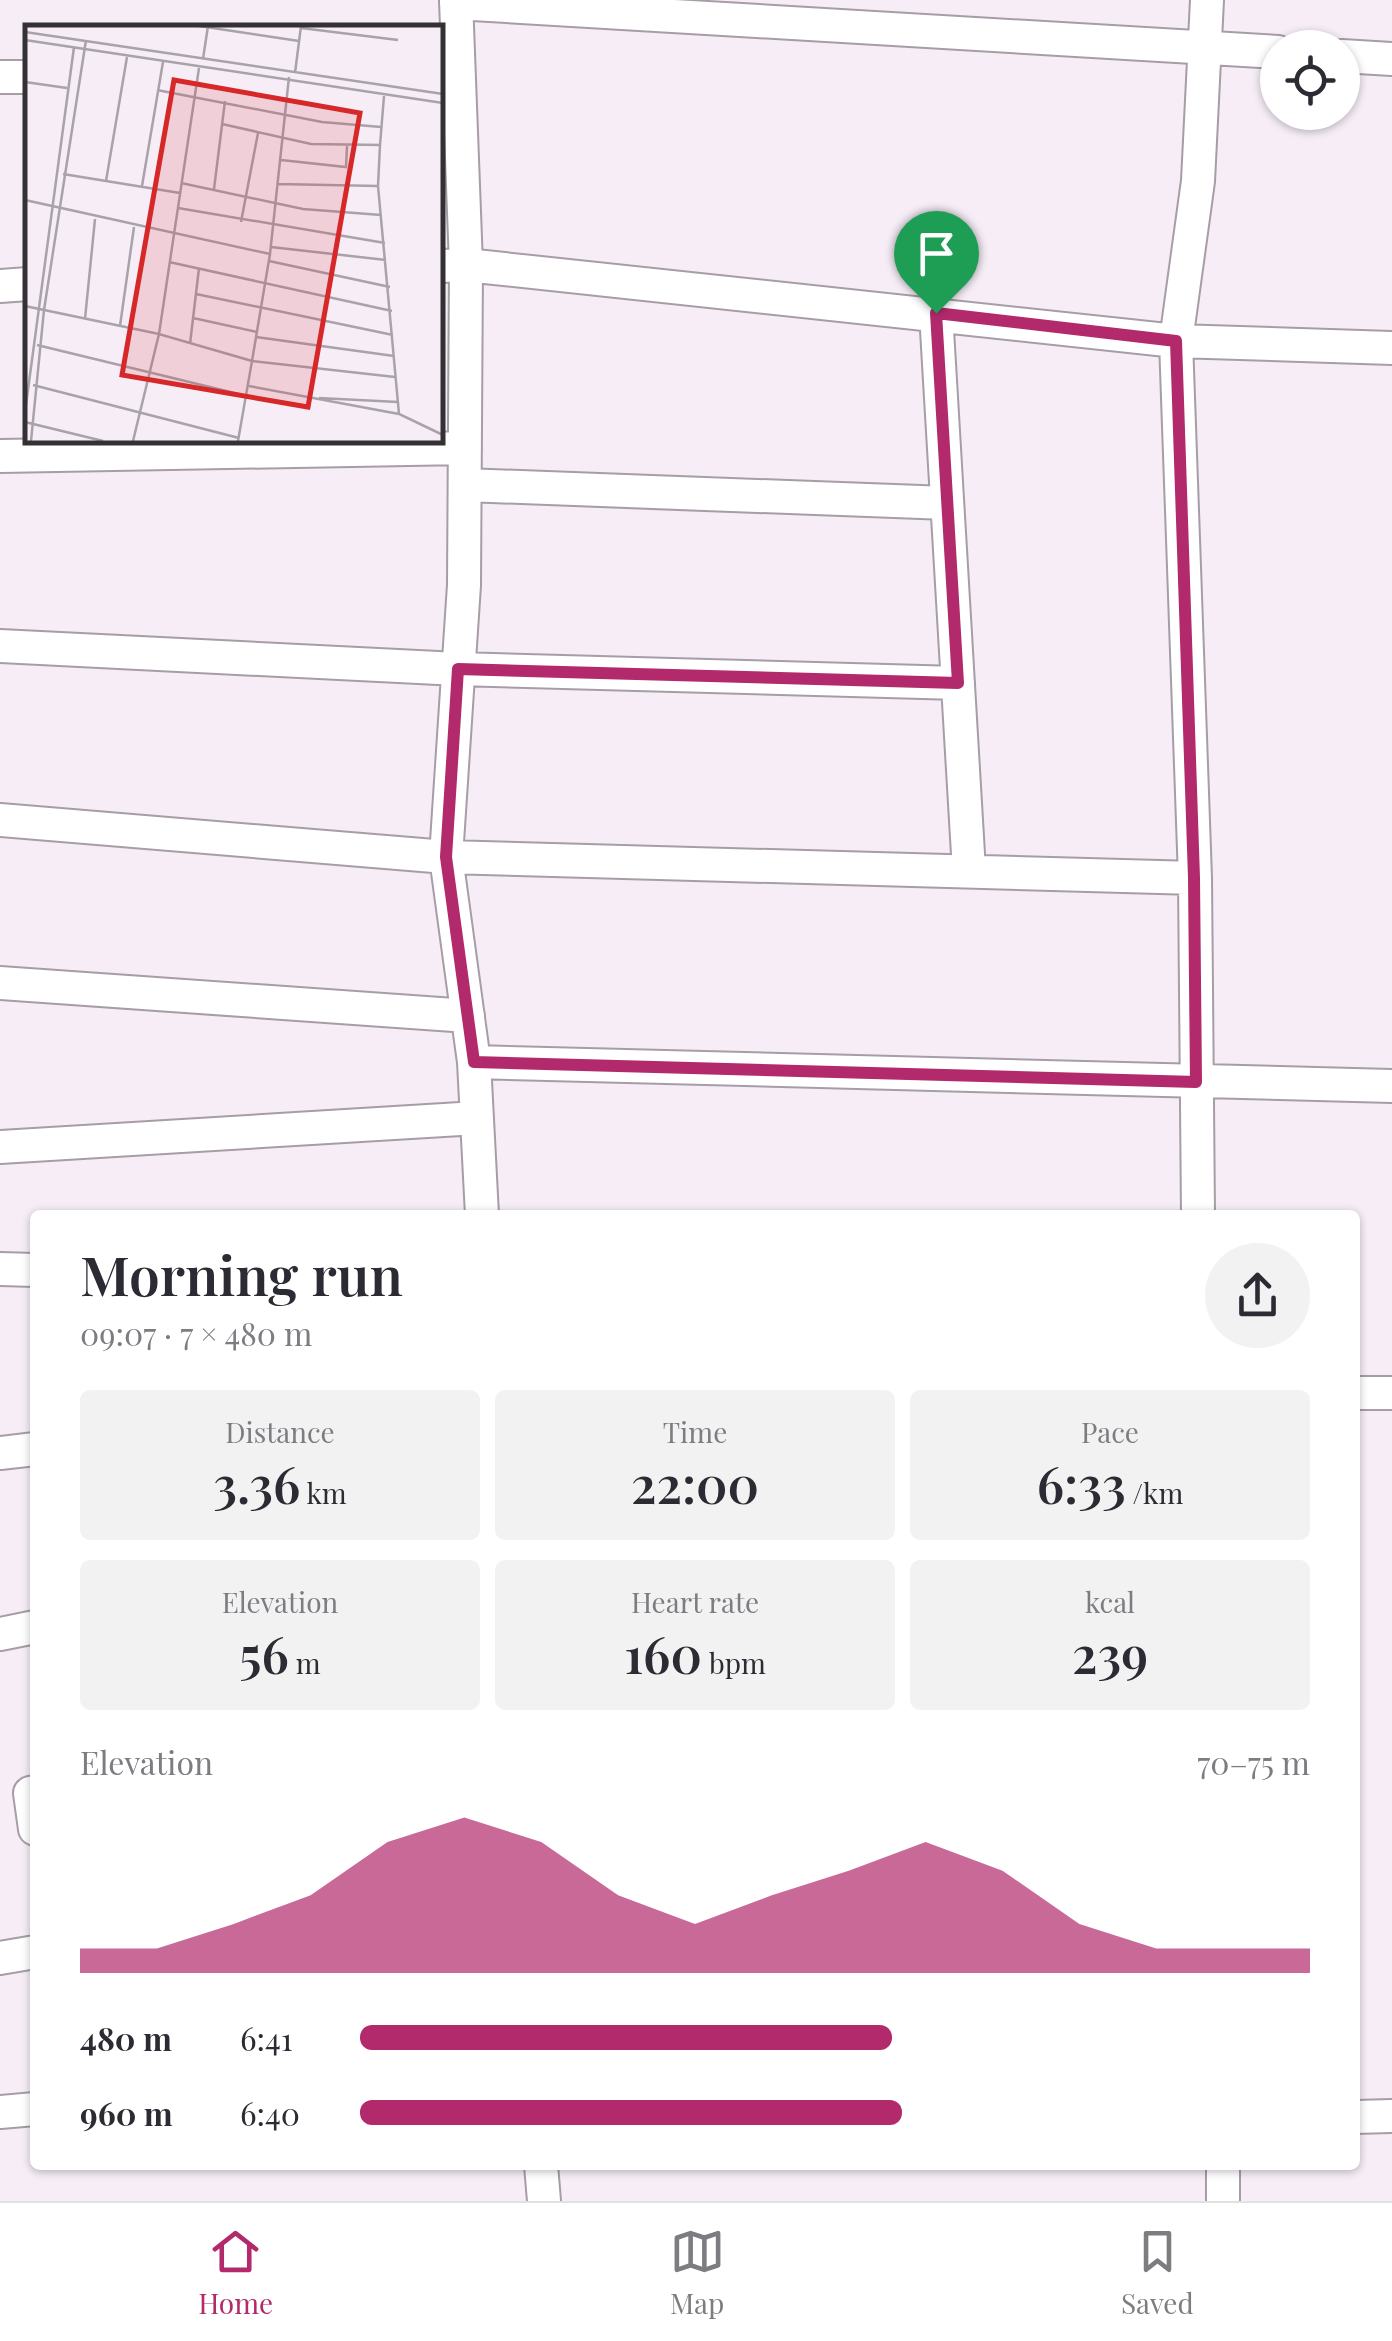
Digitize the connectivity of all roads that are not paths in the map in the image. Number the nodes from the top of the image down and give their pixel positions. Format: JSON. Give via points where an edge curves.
{"nodes":[{"id":1,"x":1207,"y":0,"type":"edge"},
{"id":2,"x":456,"y":1,"type":"edge"},
{"id":3,"x":1205,"y":47,"type":"junction"},
{"id":4,"x":1260,"y":51,"type":"edge"},
{"id":5,"x":1360,"y":57,"type":"edge"},
{"id":6,"x":1392,"y":59,"type":"edge"},
{"id":7,"x":449,"y":80,"type":"edge"},
{"id":8,"x":453,"y":265,"type":"edge"},
{"id":9,"x":25,"y":284,"type":"edge"},
{"id":10,"x":0,"y":286,"type":"edge"},
{"id":11,"x":936,"y":313,"type":"junction"},
{"id":12,"x":1176,"y":341,"type":"junction"},
{"id":13,"x":1392,"y":348,"type":"edge"},
{"id":14,"x":465,"y":448,"type":"junction"},
{"id":15,"x":0,"y":456,"type":"edge"},
{"id":16,"x":465,"y":485,"type":"junction"},
{"id":17,"x":947,"y":503,"type":"junction"},
{"id":18,"x":0,"y":646,"type":"edge"},
{"id":19,"x":458,"y":669,"type":"junction"},
{"id":20,"x":958,"y":683,"type":"junction"},
{"id":21,"x":0,"y":820,"type":"edge"},
{"id":22,"x":446,"y":857,"type":"junction"},
{"id":23,"x":969,"y":871,"type":"junction"},
{"id":24,"x":1194,"y":878,"type":"junction"},
{"id":25,"x":0,"y":983,"type":"edge"},
{"id":26,"x":468,"y":1016,"type":"junction"},
{"id":27,"x":474,"y":1062,"type":"junction"},
{"id":28,"x":1196,"y":1082,"type":"junction"},
{"id":29,"x":1392,"y":1086,"type":"edge"},
{"id":30,"x":477,"y":1118,"type":"junction"},
{"id":31,"x":0,"y":1146,"type":"edge"},
{"id":32,"x":482,"y":1210,"type":"edge"},
{"id":33,"x":1198,"y":1210,"type":"edge"},
{"id":34,"x":0,"y":1270,"type":"edge"},
{"id":35,"x":30,"y":1270,"type":"edge"},
{"id":36,"x":1360,"y":1393,"type":"edge"},
{"id":37,"x":1392,"y":1393,"type":"edge"},
{"id":38,"x":30,"y":1450,"type":"edge"},
{"id":39,"x":0,"y":1453,"type":"edge"},
{"id":40,"x":30,"y":1628,"type":"edge"},
{"id":41,"x":0,"y":1634,"type":"edge"},
{"id":42,"x":30,"y":1953,"type":"edge"},
{"id":43,"x":0,"y":1958,"type":"edge"},
{"id":44,"x":30,"y":2109,"type":"edge"},
{"id":45,"x":0,"y":2112,"type":"edge"},
{"id":46,"x":1392,"y":2116,"type":"edge"},
{"id":47,"x":1360,"y":2117,"type":"edge"},
{"id":48,"x":541,"y":2170,"type":"edge"},
{"id":49,"x":1223,"y":2170,"type":"edge"},
{"id":50,"x":544,"y":2201,"type":"edge"},
{"id":51,"x":1223,"y":2201,"type":"edge"}],
"edges":[{"from":1,"to":3,"type":"street"},
{"from":2,"to":3,"type":"street"},
{"from":2,"to":7,"type":"street"},
{"from":3,"to":4,"type":"street"},
{"from":3,"to":12,"type":"street","via":[[1198,181]]},
{"from":5,"to":6,"type":"street"},
{"from":7,"to":8,"type":"street"},
{"from":8,"to":11,"type":"street"},
{"from":8,"to":14,"type":"street"},
{"from":9,"to":10,"type":"street"},
{"from":11,"to":12,"type":"street"},
{"from":11,"to":17,"type":"street"},
{"from":12,"to":13,"type":"street"},
{"from":12,"to":24,"type":"street"},
{"from":14,"to":15,"type":"street"},
{"from":14,"to":16,"type":"street"},
{"from":16,"to":17,"type":"street"},
{"from":16,"to":19,"type":"street"},
{"from":17,"to":20,"type":"street"},
{"from":18,"to":19,"type":"street"},
{"from":19,"to":20,"type":"street"},
{"from":19,"to":22,"type":"street"},
{"from":20,"to":23,"type":"street"},
{"from":21,"to":22,"type":"street"},
{"from":22,"to":23,"type":"street"},
{"from":22,"to":26,"type":"street"},
{"from":23,"to":24,"type":"street"},
{"from":24,"to":28,"type":"street"},
{"from":25,"to":26,"type":"street"},
{"from":26,"to":27,"type":"street"},
{"from":27,"to":28,"type":"street"},
{"from":27,"to":30,"type":"street"},
{"from":28,"to":29,"type":"street"},
{"from":28,"to":33,"type":"street"},
{"from":30,"to":31,"type":"street"},
{"from":30,"to":32,"type":"street"},
{"from":34,"to":35,"type":"street"},
{"from":36,"to":37,"type":"street"},
{"from":38,"to":39,"type":"street"},
{"from":40,"to":41,"type":"street"},
{"from":42,"to":43,"type":"street"},
{"from":44,"to":45,"type":"street"},
{"from":46,"to":47,"type":"street"},
{"from":48,"to":50,"type":"street"},
{"from":49,"to":51,"type":"street"}]}
